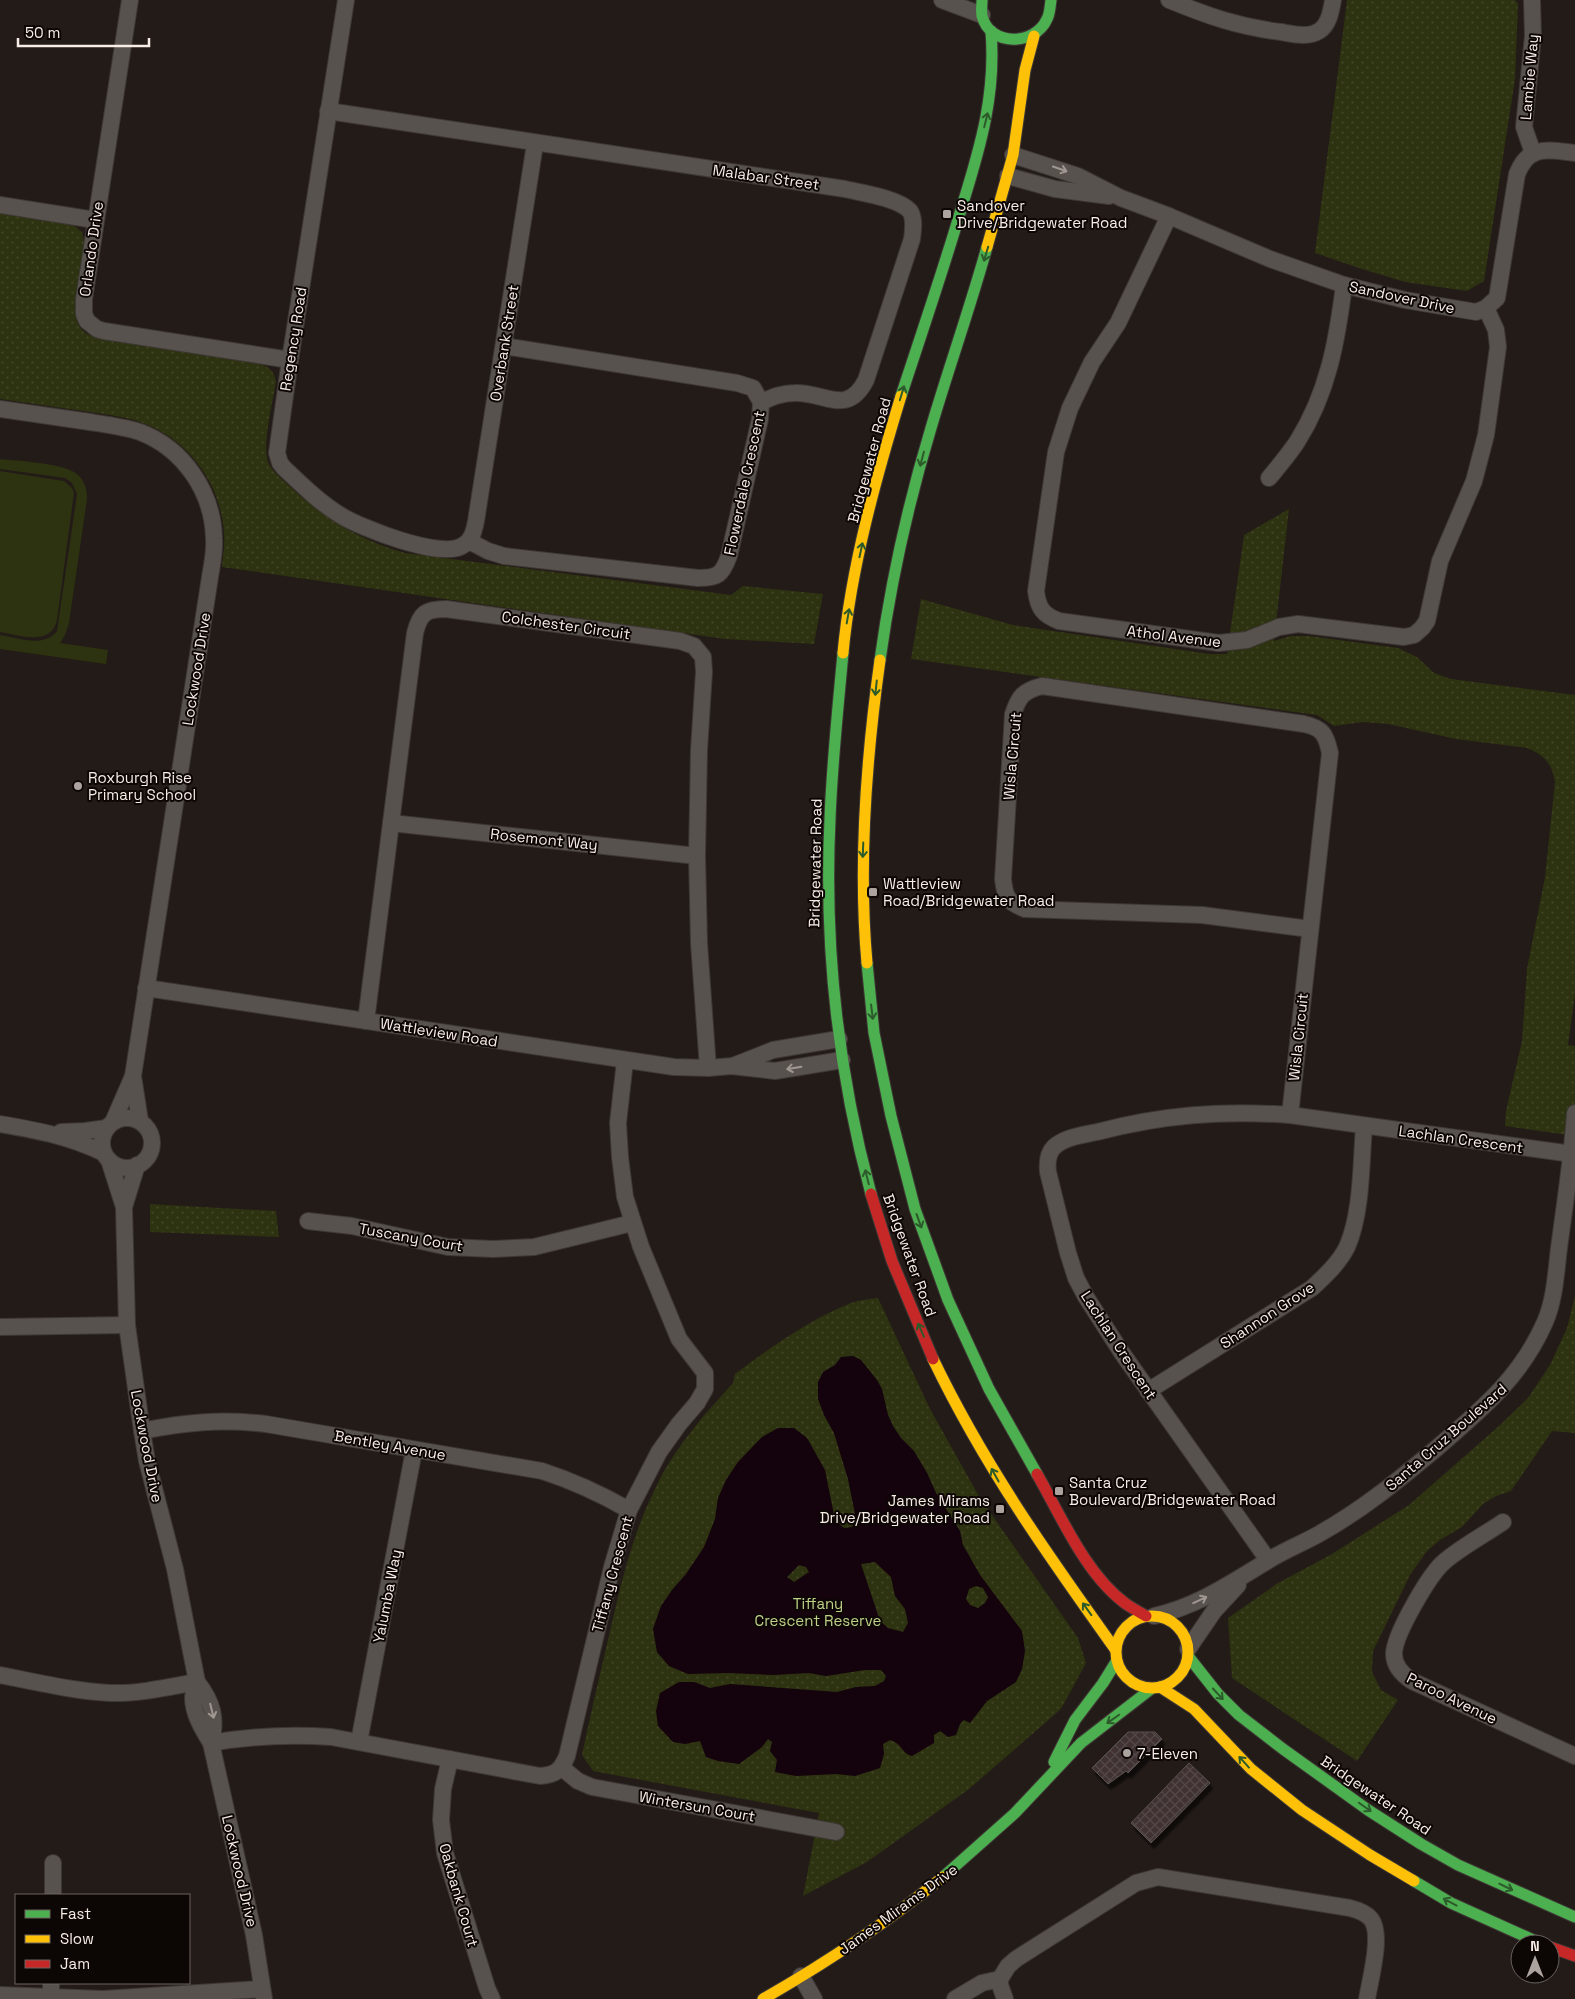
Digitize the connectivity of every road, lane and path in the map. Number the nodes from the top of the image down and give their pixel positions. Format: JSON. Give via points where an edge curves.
{"nodes":[{"id":1,"x":130,"y":0,"type":"edge"},
{"id":2,"x":346,"y":0,"type":"edge"},
{"id":3,"x":942,"y":0,"type":"edge"},
{"id":4,"x":1051,"y":0,"type":"edge"},
{"id":5,"x":1169,"y":0,"type":"edge"},
{"id":6,"x":1333,"y":0,"type":"edge"},
{"id":7,"x":1532,"y":0,"type":"edge"},
{"id":8,"x":982,"y":7,"type":"edge"},
{"id":9,"x":992,"y":31,"type":"junction"},
{"id":10,"x":1034,"y":36,"type":"junction"},
{"id":11,"x":328,"y":111,"type":"junction"},
{"id":12,"x":535,"y":144,"type":"junction"},
{"id":13,"x":1534,"y":152,"type":"junction"},
{"id":14,"x":1575,"y":153,"type":"edge"},
{"id":15,"x":1009,"y":154,"type":"junction"},
{"id":16,"x":1003,"y":175,"type":"junction"},
{"id":17,"x":1121,"y":198,"type":"junction"},
{"id":18,"x":0,"y":205,"type":"edge"},
{"id":19,"x":1169,"y":216,"type":"junction"},
{"id":20,"x":95,"y":220,"type":"junction"},
{"id":21,"x":1344,"y":285,"type":"junction"},
{"id":22,"x":1486,"y":308,"type":"junction"},
{"id":23,"x":504,"y":346,"type":"junction"},
{"id":24,"x":290,"y":360,"type":"junction"},
{"id":25,"x":762,"y":402,"type":"junction"},
{"id":26,"x":0,"y":409,"type":"edge"},
{"id":27,"x":1269,"y":478,"type":"dead end"},
{"id":28,"x":469,"y":541,"type":"junction"},
{"id":29,"x":391,"y":822,"type":"junction"},
{"id":30,"x":697,"y":856,"type":"junction"},
{"id":31,"x":1310,"y":929,"type":"junction"},
{"id":32,"x":146,"y":988,"type":"junction"},
{"id":33,"x":366,"y":1020,"type":"junction"},
{"id":34,"x":843,"y":1038,"type":"junction"},
{"id":35,"x":847,"y":1059,"type":"junction"},
{"id":36,"x":625,"y":1061,"type":"junction"},
{"id":37,"x":732,"y":1066,"type":"junction"},
{"id":38,"x":708,"y":1068,"type":"junction"},
{"id":39,"x":133,"y":1076,"type":"junction"},
{"id":40,"x":1575,"y":1113,"type":"edge"},
{"id":41,"x":1290,"y":1115,"type":"junction"},
{"id":42,"x":140,"y":1121,"type":"junction"},
{"id":43,"x":0,"y":1124,"type":"edge"},
{"id":44,"x":110,"y":1125,"type":"junction"},
{"id":45,"x":1364,"y":1126,"type":"junction"},
{"id":46,"x":49,"y":1132,"type":"junction"},
{"id":47,"x":1572,"y":1154,"type":"junction"},
{"id":48,"x":107,"y":1157,"type":"junction"},
{"id":49,"x":138,"y":1165,"type":"junction"},
{"id":50,"x":124,"y":1207,"type":"junction"},
{"id":51,"x":308,"y":1221,"type":"dead end"},
{"id":52,"x":632,"y":1223,"type":"junction"},
{"id":53,"x":127,"y":1325,"type":"junction"},
{"id":54,"x":0,"y":1327,"type":"edge"},
{"id":55,"x":1148,"y":1391,"type":"junction"},
{"id":56,"x":142,"y":1431,"type":"junction"},
{"id":57,"x":414,"y":1450,"type":"junction"},
{"id":58,"x":629,"y":1510,"type":"junction"},
{"id":59,"x":1503,"y":1522,"type":"dead end"},
{"id":60,"x":1268,"y":1560,"type":"junction"},
{"id":61,"x":1246,"y":1576,"type":"junction"},
{"id":62,"x":1150,"y":1616,"type":"junction"},
{"id":63,"x":1115,"y":1649,"type":"junction"},
{"id":64,"x":1188,"y":1653,"type":"junction"},
{"id":65,"x":1116,"y":1662,"type":"junction"},
{"id":66,"x":0,"y":1675,"type":"edge"},
{"id":67,"x":198,"y":1682,"type":"junction"},
{"id":68,"x":1156,"y":1688,"type":"junction"},
{"id":69,"x":359,"y":1742,"type":"junction"},
{"id":70,"x":211,"y":1743,"type":"junction"},
{"id":71,"x":1575,"y":1756,"type":"edge"},
{"id":72,"x":450,"y":1759,"type":"junction"},
{"id":73,"x":562,"y":1768,"type":"junction"},
{"id":74,"x":1043,"y":1784,"type":"junction"},
{"id":75,"x":836,"y":1832,"type":"dead end"},
{"id":76,"x":53,"y":1863,"type":"dead end"},
{"id":77,"x":52,"y":1894,"type":"edge"},
{"id":78,"x":1575,"y":1917,"type":"edge"},
{"id":79,"x":1520,"y":1934,"type":"edge"},
{"id":80,"x":1560,"y":1951,"type":"edge"},
{"id":81,"x":1575,"y":1956,"type":"edge"},
{"id":82,"x":801,"y":1976,"type":"junction"},
{"id":83,"x":1000,"y":1979,"type":"junction"},
{"id":84,"x":52,"y":1984,"type":"edge"},
{"id":85,"x":263,"y":1994,"type":"edge"},
{"id":86,"x":784,"y":1994,"type":"edge"},
{"id":87,"x":0,"y":1995,"type":"edge"},
{"id":88,"x":51,"y":1998,"type":"edge"},
{"id":89,"x":492,"y":1999,"type":"edge"},
{"id":90,"x":763,"y":1999,"type":"edge"},
{"id":91,"x":814,"y":1999,"type":"edge"},
{"id":92,"x":955,"y":1999,"type":"edge"},
{"id":93,"x":1005,"y":1999,"type":"edge"},
{"id":94,"x":1368,"y":1999,"type":"edge"}],
"edges":[{"from":1,"to":20,"type":"street","name":"Orlando Drive"},
{"from":2,"to":11,"type":"street","name":"Regency Road"},
{"from":3,"to":8,"type":"street"},
{"from":4,"to":10,"type":"street","via":[[1048,21]]},
{"from":5,"to":6,"type":"street","via":[[1228,23],[1308,35],[1320,31],[1328,22]]},
{"from":7,"to":13,"type":"street","name":"Lambie Way","via":[[1534,36],[1524,127]]},
{"from":8,"to":9,"type":"street"},
{"from":9,"to":10,"type":"street","via":[[1014,41]]},
{"from":34,"to":9,"type":"street","name":"Bridgewater Road","one_way":true,"via":[[829,941],[828,843],[833,749],[845,635],[887,444],[984,147],[994,76]]},
{"from":10,"to":15,"type":"street","name":"Bridgewater Road"},
{"from":11,"to":12,"type":"street","name":"Malabar Street"},
{"from":11,"to":24,"type":"street","name":"Regency Road"},
{"from":12,"to":23,"type":"street","name":"Overbank Street"},
{"from":12,"to":25,"type":"street","name":"Malabar Street","via":[[845,189],[887,199],[910,212],[914,224],[912,239],[866,380],[859,392],[849,400],[797,393],[777,395]]},
{"from":13,"to":14,"type":"street"},
{"from":13,"to":22,"type":"street","via":[[1522,160],[1516,174],[1500,286],[1497,298]]},
{"from":15,"to":16,"type":"street","name":"Bridgewater Road"},
{"from":15,"to":17,"type":"street","name":"Sandover Drive","one_way":true,"via":[[1078,176]]},
{"from":16,"to":17,"type":"street","name":"Sandover Drive","via":[[1055,189]]},
{"from":16,"to":62,"type":"street","name":"Bridgewater Road","one_way":true,"via":[[966,320],[930,427],[905,523],[882,639],[870,746],[863,855],[870,1034],[915,1209],[948,1300],[989,1389],[1097,1575],[1125,1603]]},
{"from":17,"to":19,"type":"street","name":"Sandover Drive"},
{"from":18,"to":20,"type":"street"},
{"from":19,"to":21,"type":"street","name":"Sandover Drive","via":[[1270,259]]},
{"from":19,"to":22,"type":"street","name":"Athol Avenue","via":[[1118,324],[1092,362],[1070,408],[1056,452],[1036,591],[1042,612],[1059,621],[1219,644],[1247,640],[1279,627],[1298,624],[1404,637],[1414,635],[1422,628],[1430,612],[1440,561],[1474,481],[1486,435],[1498,347],[1496,330]]},
{"from":20,"to":24,"type":"street","name":"Orlando Drive","via":[[83,307],[91,326],[104,331]]},
{"from":21,"to":22,"type":"street","name":"Sandover Drive","via":[[1476,312]]},
{"from":21,"to":27,"type":"street","via":[[1337,338],[1316,407],[1297,442]]},
{"from":23,"to":25,"type":"street","name":"Flowerdale Crescent","via":[[737,384],[753,388]]},
{"from":23,"to":28,"type":"street","name":"Overbank Street","via":[[476,521]]},
{"from":24,"to":28,"type":"street","name":"Regency Road","via":[[277,453],[284,468],[341,516],[385,537],[452,549]]},
{"from":25,"to":28,"type":"street","name":"Flowerdale Crescent","via":[[729,556],[724,570],[713,578],[504,556],[488,552]]},
{"from":26,"to":32,"type":"street","name":"Lockwood Drive","via":[[105,424],[149,436],[188,466],[211,512],[214,547]]},
{"from":29,"to":30,"type":"street","name":"Rosemont Way"},
{"from":29,"to":30,"type":"street","name":"Colchester Circuit","via":[[418,622],[424,613],[446,609],[680,641],[694,646],[703,658],[704,672]]},
{"from":29,"to":33,"type":"street","name":"Colchester Circuit"},
{"from":30,"to":38,"type":"street","name":"Colchester Circuit"},
{"from":31,"to":31,"type":"street","name":"Wisla Circuit","via":[[1330,753],[1327,740],[1317,727],[1042,686],[1028,690],[1018,700],[1013,714],[1003,879],[1005,893],[1012,904],[1025,909],[1202,916]]},
{"from":31,"to":41,"type":"street","name":"Wisla Circuit"},
{"from":32,"to":33,"type":"street","name":"Wattleview Road"},
{"from":32,"to":39,"type":"street","name":"Lockwood Drive"},
{"from":33,"to":36,"type":"street","name":"Wattleview Road"},
{"from":34,"to":35,"type":"street","name":"Bridgewater Road"},
{"from":34,"to":37,"type":"street","name":"Wattleview Road","via":[[774,1050]]},
{"from":35,"to":37,"type":"street","name":"Wattleview Road","one_way":true,"via":[[775,1071]]},
{"from":63,"to":35,"type":"street","name":"Bridgewater Road","one_way":true,"via":[[999,1482],[948,1390],[912,1309],[877,1215],[854,1124]]},
{"from":36,"to":38,"type":"street","name":"Wattleview Road","via":[[674,1068]]},
{"from":36,"to":52,"type":"street","name":"Tiffany Crescent","via":[[618,1123],[625,1197]]},
{"from":37,"to":38,"type":"street","name":"Wattleview Road"},
{"from":39,"to":42,"type":"street","name":"Lockwood Drive"},
{"from":39,"to":44,"type":"street","name":"Lockwood Drive"},
{"from":40,"to":47,"type":"street","name":"Santa Cruz Boulevard"},
{"from":41,"to":45,"type":"street","name":"Lachlan Crescent"},
{"from":41,"to":55,"type":"street","name":"Lachlan Crescent","via":[[1179,1115],[1069,1139],[1050,1153],[1048,1172],[1076,1278],[1100,1322]]},
{"from":42,"to":44,"type":"street","via":[[127,1118]]},
{"from":42,"to":49,"type":"street","via":[[150,1132],[152,1148]]},
{"from":43,"to":46,"type":"street"},
{"from":44,"to":46,"type":"street","via":[[85,1131]]},
{"from":44,"to":48,"type":"street","via":[[102,1140]]},
{"from":45,"to":47,"type":"street","name":"Lachlan Crescent"},
{"from":45,"to":55,"type":"street","name":"Shannon Grove","via":[[1356,1221],[1346,1248],[1332,1270],[1312,1288]]},
{"from":46,"to":48,"type":"street","via":[[85,1144]]},
{"from":47,"to":60,"type":"street","name":"Santa Cruz Boulevard","via":[[1554,1286],[1546,1320],[1530,1352],[1508,1383],[1395,1484],[1318,1534]]},
{"from":48,"to":49,"type":"street","via":[[123,1167]]},
{"from":48,"to":50,"type":"street","name":"Lockwood Drive"},
{"from":49,"to":50,"type":"street","name":"Lockwood Drive"},
{"from":50,"to":53,"type":"street","name":"Lockwood Drive"},
{"from":51,"to":52,"type":"street","name":"Tuscany Court","via":[[352,1226],[448,1247],[493,1249],[534,1247]]},
{"from":52,"to":58,"type":"street","name":"Tiffany Crescent","via":[[679,1339],[705,1374],[705,1389],[659,1452]]},
{"from":53,"to":54,"type":"street"},
{"from":53,"to":56,"type":"street","name":"Lockwood Drive"},
{"from":55,"to":60,"type":"street","name":"Lachlan Crescent"},
{"from":56,"to":57,"type":"street","name":"Bentley Avenue","via":[[203,1421],[234,1420]]},
{"from":56,"to":67,"type":"street","name":"Lockwood Drive"},
{"from":57,"to":58,"type":"street","name":"Bentley Avenue","via":[[542,1471],[602,1494]]},
{"from":57,"to":69,"type":"street","name":"Yalumba Way"},
{"from":58,"to":73,"type":"street","name":"Tiffany Crescent"},
{"from":59,"to":71,"type":"street","name":"Paroo Avenue","via":[[1444,1561],[1422,1589],[1394,1655],[1399,1672],[1412,1681]]},
{"from":60,"to":61,"type":"street","name":"Santa Cruz Boulevard"},
{"from":62,"to":61,"type":"street","name":"Santa Cruz Boulevard","one_way":true,"via":[[1177,1611]]},
{"from":61,"to":64,"type":"street","name":"Santa Cruz Boulevard","via":[[1214,1611]]},
{"from":62,"to":63,"type":"street","via":[[1125,1627]]},
{"from":62,"to":64,"type":"street","via":[[1166,1619],[1178,1626],[1185,1637]]},
{"from":63,"to":65,"type":"street"},
{"from":64,"to":68,"type":"street","via":[[1179,1676],[1171,1683]]},
{"from":64,"to":78,"type":"street","name":"Bridgewater Road","one_way":true,"via":[[1228,1705],[1325,1779],[1422,1844],[1509,1889]]},
{"from":65,"to":68,"type":"street","via":[[1129,1681]]},
{"from":65,"to":74,"type":"street","name":"James Mirams Drive","via":[[1075,1720]]},
{"from":66,"to":67,"type":"street","via":[[111,1693]]},
{"from":67,"to":70,"type":"street","name":"Lockwood Drive","via":[[207,1695],[215,1726]]},
{"from":68,"to":74,"type":"street","name":"James Mirams Drive","one_way":true,"via":[[1090,1734]]},
{"from":79,"to":68,"type":"street","one_way":true,"via":[[1452,1903],[1302,1810],[1251,1770],[1194,1709],[1178,1697]]},
{"from":69,"to":70,"type":"street","via":[[300,1734]]},
{"from":69,"to":72,"type":"street"},
{"from":70,"to":85,"type":"street","name":"Lockwood Drive","via":[[254,1936]]},
{"from":72,"to":73,"type":"street","via":[[540,1776],[552,1775]]},
{"from":72,"to":89,"type":"street","name":"Oakbank Court","via":[[443,1789],[441,1820],[445,1853]]},
{"from":73,"to":75,"type":"street","name":"Wintersun Court","via":[[592,1787]]},
{"from":74,"to":82,"type":"street","name":"James Mirams Drive","via":[[936,1884],[860,1939]]},
{"from":76,"to":77,"type":"street"},
{"from":80,"to":81,"type":"street"},
{"from":82,"to":86,"type":"street","name":"James Mirams Drive"},
{"from":82,"to":91,"type":"street"},
{"from":83,"to":92,"type":"street","via":[[982,1983]]},
{"from":83,"to":93,"type":"street"},
{"from":83,"to":94,"type":"street","via":[[1016,1959],[1136,1883],[1158,1877],[1350,1908],[1367,1915],[1376,1930]]},
{"from":84,"to":88,"type":"street"},
{"from":85,"to":88,"type":"street"},
{"from":86,"to":90,"type":"street","name":"James Mirams Drive"},
{"from":87,"to":88,"type":"street"}]}
